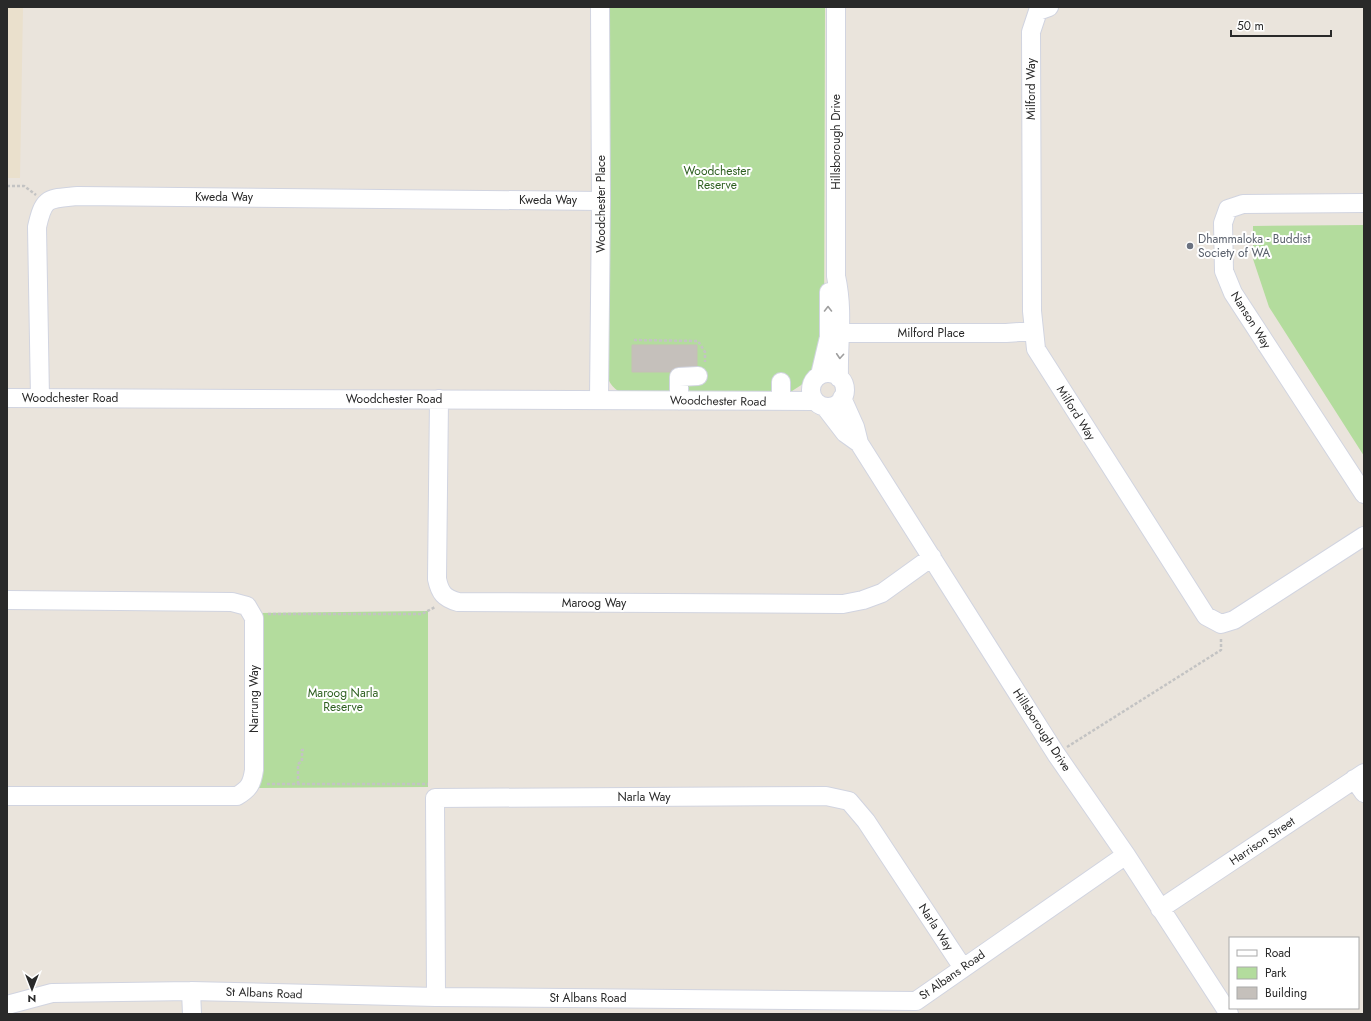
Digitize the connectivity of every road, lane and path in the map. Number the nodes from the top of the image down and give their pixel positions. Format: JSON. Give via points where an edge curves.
{"nodes":[{"id":1,"x":600,"y":7,"type":"edge"},
{"id":2,"x":836,"y":7,"type":"edge"},
{"id":3,"x":1049,"y":7,"type":"edge"},
{"id":4,"x":7,"y":186,"type":"edge"},
{"id":5,"x":601,"y":201,"type":"junction"},
{"id":6,"x":46,"y":202,"type":"junction"},
{"id":7,"x":1364,"y":203,"type":"edge"},
{"id":8,"x":1033,"y":331,"type":"junction"},
{"id":9,"x":835,"y":333,"type":"junction"},
{"id":10,"x":634,"y":340,"type":"dead end"},
{"id":11,"x":702,"y":370,"type":"joint"},
{"id":12,"x":818,"y":377,"type":"junction"},
{"id":13,"x":839,"y":378,"type":"junction"},
{"id":14,"x":781,"y":382,"type":"dead end"},
{"id":15,"x":7,"y":398,"type":"edge"},
{"id":16,"x":40,"y":398,"type":"junction"},
{"id":17,"x":842,"y":398,"type":"junction"},
{"id":18,"x":439,"y":399,"type":"junction"},
{"id":19,"x":598,"y":400,"type":"junction"},
{"id":20,"x":679,"y":401,"type":"junction"},
{"id":21,"x":781,"y":401,"type":"junction"},
{"id":22,"x":820,"y":404,"type":"junction"},
{"id":23,"x":859,"y":443,"type":"junction"},
{"id":24,"x":1364,"y":494,"type":"edge"},
{"id":25,"x":1364,"y":536,"type":"edge"},
{"id":26,"x":932,"y":557,"type":"junction"},
{"id":27,"x":447,"y":599,"type":"junction"},
{"id":28,"x":7,"y":600,"type":"edge"},
{"id":29,"x":253,"y":614,"type":"junction"},
{"id":30,"x":1221,"y":624,"type":"junction"},
{"id":31,"x":306,"y":750,"type":"dead end"},
{"id":32,"x":1056,"y":754,"type":"junction"},
{"id":33,"x":1361,"y":782,"type":"edge"},
{"id":34,"x":252,"y":784,"type":"junction"},
{"id":35,"x":298,"y":784,"type":"junction"},
{"id":36,"x":432,"y":784,"type":"dead end"},
{"id":37,"x":7,"y":796,"type":"edge"},
{"id":38,"x":1126,"y":855,"type":"junction"},
{"id":39,"x":1160,"y":909,"type":"junction"},
{"id":40,"x":963,"y":968,"type":"junction"},
{"id":41,"x":191,"y":991,"type":"junction"},
{"id":42,"x":436,"y":998,"type":"junction"},
{"id":43,"x":7,"y":1005,"type":"edge"},
{"id":44,"x":789,"y":1007,"type":"edge"},
{"id":45,"x":192,"y":1014,"type":"edge"},
{"id":46,"x":1229,"y":1014,"type":"edge"}],
"edges":[{"from":1,"to":5,"type":"street","name":"Woodchester Place"},
{"from":2,"to":9,"type":"street","name":"Hillsborough Drive","via":[[836,276],[840,296]]},
{"from":3,"to":8,"type":"street","name":"Milford Way","via":[[1038,11],[1031,32]]},
{"from":4,"to":6,"type":"path","via":[[24,186]]},
{"from":5,"to":6,"type":"street","name":"Kweda Way","via":[[78,196],[55,198]]},
{"from":5,"to":19,"type":"street","name":"Woodchester Place"},
{"from":6,"to":16,"type":"street","via":[[37,227]]},
{"from":7,"to":24,"type":"street","name":"Nanson Way","via":[[1243,204],[1228,209],[1223,223],[1224,271],[1233,294]]},
{"from":8,"to":9,"type":"street","name":"Milford Place"},
{"from":8,"to":30,"type":"street","name":"Milford Way","via":[[1036,349],[1206,616]]},
{"from":9,"to":12,"type":"street","name":"Hillsborough Drive","via":[[827,348]]},
{"from":9,"to":13,"type":"street","name":"Hillsborough Drive","one_way":true},
{"from":10,"to":11,"type":"path","via":[[698,341],[705,352]]},
{"from":11,"to":20,"type":"street","via":[[679,377]]},
{"from":12,"to":13,"type":"street","via":[[832,374]]},
{"from":12,"to":21,"type":"street","name":"Woodchester Road","via":[[798,393]]},
{"from":12,"to":22,"type":"street","via":[[810,389]]},
{"from":13,"to":17,"type":"street","via":[[845,391]]},
{"from":14,"to":21,"type":"street"},
{"from":15,"to":16,"type":"street","name":"Woodchester Road"},
{"from":16,"to":18,"type":"street","name":"Woodchester Road"},
{"from":17,"to":22,"type":"street","via":[[833,406]]},
{"from":17,"to":23,"type":"street","name":"Hillsborough Drive"},
{"from":18,"to":19,"type":"street","name":"Woodchester Road"},
{"from":18,"to":27,"type":"street","via":[[437,579],[439,592]]},
{"from":19,"to":20,"type":"street","name":"Woodchester Road"},
{"from":20,"to":21,"type":"street","name":"Woodchester Road"},
{"from":21,"to":22,"type":"street","name":"Woodchester Road"},
{"from":22,"to":23,"type":"street","name":"Hillsborough Drive","via":[[845,433]]},
{"from":23,"to":26,"type":"street","name":"Hillsborough Drive"},
{"from":25,"to":30,"type":"street","via":[[1234,620]]},
{"from":26,"to":27,"type":"street","name":"Maroog Way","via":[[882,592],[864,600],[843,604],[466,602]]},
{"from":26,"to":32,"type":"street","name":"Hillsborough Drive"},
{"from":27,"to":29,"type":"path","via":[[422,614]]},
{"from":28,"to":29,"type":"street","via":[[232,602],[247,606]]},
{"from":29,"to":34,"type":"street","name":"Narrung Way"},
{"from":30,"to":32,"type":"path","via":[[1221,650]]},
{"from":31,"to":35,"type":"path","via":[[302,750],[302,761],[298,764]]},
{"from":32,"to":38,"type":"street","name":"Hillsborough Drive"},
{"from":33,"to":39,"type":"street","name":"Harrison Street"},
{"from":34,"to":35,"type":"path"},
{"from":34,"to":37,"type":"street","via":[[237,796]]},
{"from":35,"to":36,"type":"path"},
{"from":38,"to":39,"type":"street","name":"Hillsborough Drive"},
{"from":38,"to":40,"type":"street","name":"St Albans Road"},
{"from":39,"to":46,"type":"street","name":"Hillsborough Drive"},
{"from":40,"to":42,"type":"street","name":"Narla Way","via":[[866,821],[849,800],[826,796],[435,798]]},
{"from":40,"to":44,"type":"street","name":"St Albans Road","via":[[916,1001]]},
{"from":41,"to":42,"type":"street","name":"St Albans Road"},
{"from":41,"to":43,"type":"street","name":"St Albans Road","via":[[52,993]]},
{"from":41,"to":45,"type":"street"},
{"from":42,"to":44,"type":"street","name":"St Albans Road"}]}
